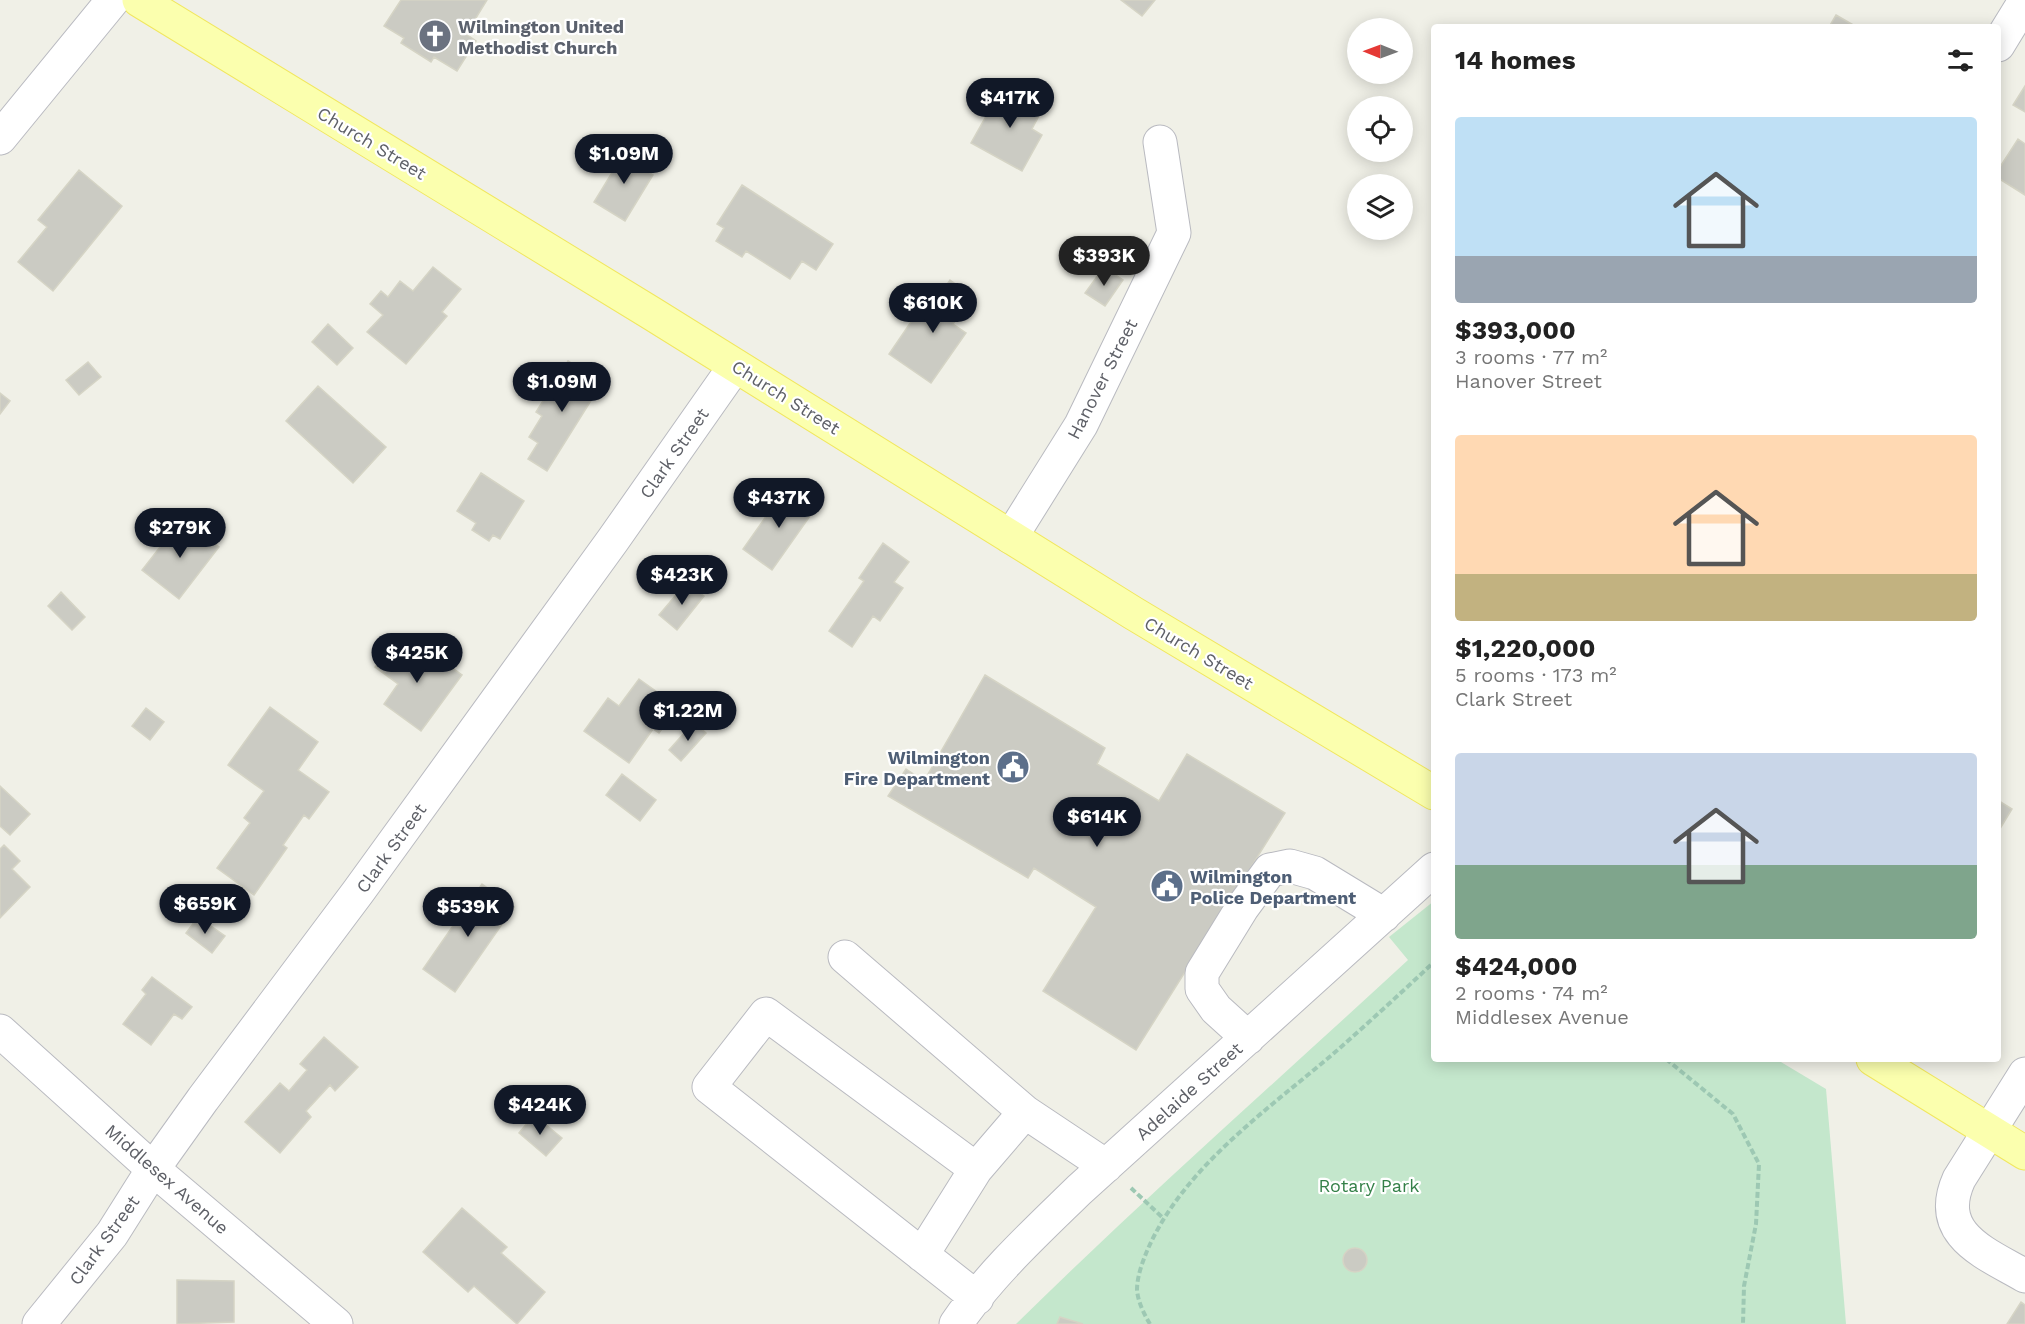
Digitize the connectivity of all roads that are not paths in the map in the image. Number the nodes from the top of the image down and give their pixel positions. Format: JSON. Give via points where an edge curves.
{"nodes":[{"id":1,"x":113,"y":0,"type":"edge"},
{"id":2,"x":139,"y":0,"type":"edge"},
{"id":3,"x":2025,"y":1,"type":"edge"},
{"id":4,"x":2001,"y":40,"type":"edge"},
{"id":5,"x":0,"y":138,"type":"edge"},
{"id":6,"x":1160,"y":142,"type":"dead end"},
{"id":7,"x":735,"y":366,"type":"junction"},
{"id":8,"x":1011,"y":537,"type":"junction"},
{"id":9,"x":1431,"y":791,"type":"edge"},
{"id":10,"x":1431,"y":872,"type":"edge"},
{"id":11,"x":1384,"y":915,"type":"junction"},
{"id":12,"x":845,"y":957,"type":"dead end"},
{"id":13,"x":0,"y":1031,"type":"edge"},
{"id":14,"x":1248,"y":1038,"type":"junction"},
{"id":15,"x":1879,"y":1062,"type":"edge"},
{"id":16,"x":2025,"y":1074,"type":"edge"},
{"id":17,"x":1025,"y":1112,"type":"junction"},
{"id":18,"x":1988,"y":1131,"type":"junction"},
{"id":19,"x":2025,"y":1154,"type":"edge"},
{"id":20,"x":1106,"y":1166,"type":"junction"},
{"id":21,"x":153,"y":1170,"type":"junction"},
{"id":22,"x":976,"y":1170,"type":"junction"},
{"id":23,"x":922,"y":1255,"type":"junction"},
{"id":24,"x":2025,"y":1276,"type":"edge"},
{"id":25,"x":977,"y":1298,"type":"junction"},
{"id":26,"x":39,"y":1324,"type":"edge"},
{"id":27,"x":336,"y":1324,"type":"edge"},
{"id":28,"x":956,"y":1324,"type":"edge"}],
"edges":[{"from":1,"to":5,"type":"street"},
{"from":2,"to":7,"type":"main road","name":"Church Street"},
{"from":3,"to":4,"type":"street"},
{"from":6,"to":8,"type":"street","name":"Hanover Street","via":[[1174,232],[1081,425]]},
{"from":7,"to":8,"type":"main road","name":"Church Street"},
{"from":7,"to":21,"type":"street","name":"Clark Street","via":[[372,873]]},
{"from":8,"to":9,"type":"main road","name":"Church Street"},
{"from":10,"to":11,"type":"street","name":"Adelaide Street"},
{"from":11,"to":14,"type":"street","name":"Adelaide Street"},
{"from":11,"to":14,"type":"street","via":[[1315,873],[1290,866],[1270,870],[1202,973],[1202,989],[1216,1009]]},
{"from":12,"to":17,"type":"street"},
{"from":13,"to":21,"type":"street","name":"Middlesex Avenue"},
{"from":14,"to":20,"type":"street","name":"Adelaide Street"},
{"from":15,"to":18,"type":"main road"},
{"from":16,"to":18,"type":"street"},
{"from":17,"to":20,"type":"street"},
{"from":17,"to":22,"type":"street"},
{"from":18,"to":19,"type":"main road"},
{"from":18,"to":24,"type":"street","via":[[1955,1188],[1953,1217],[1968,1241]]},
{"from":20,"to":25,"type":"street","name":"Adelaide Street","via":[[1026,1242]]},
{"from":21,"to":26,"type":"street","name":"Clark Street","via":[[112,1234]]},
{"from":21,"to":27,"type":"street","name":"Middlesex Avenue"},
{"from":22,"to":23,"type":"street"},
{"from":22,"to":23,"type":"street","via":[[766,1014],[709,1087]]},
{"from":23,"to":25,"type":"street"},
{"from":25,"to":28,"type":"street","name":"Adelaide Street"}]}
